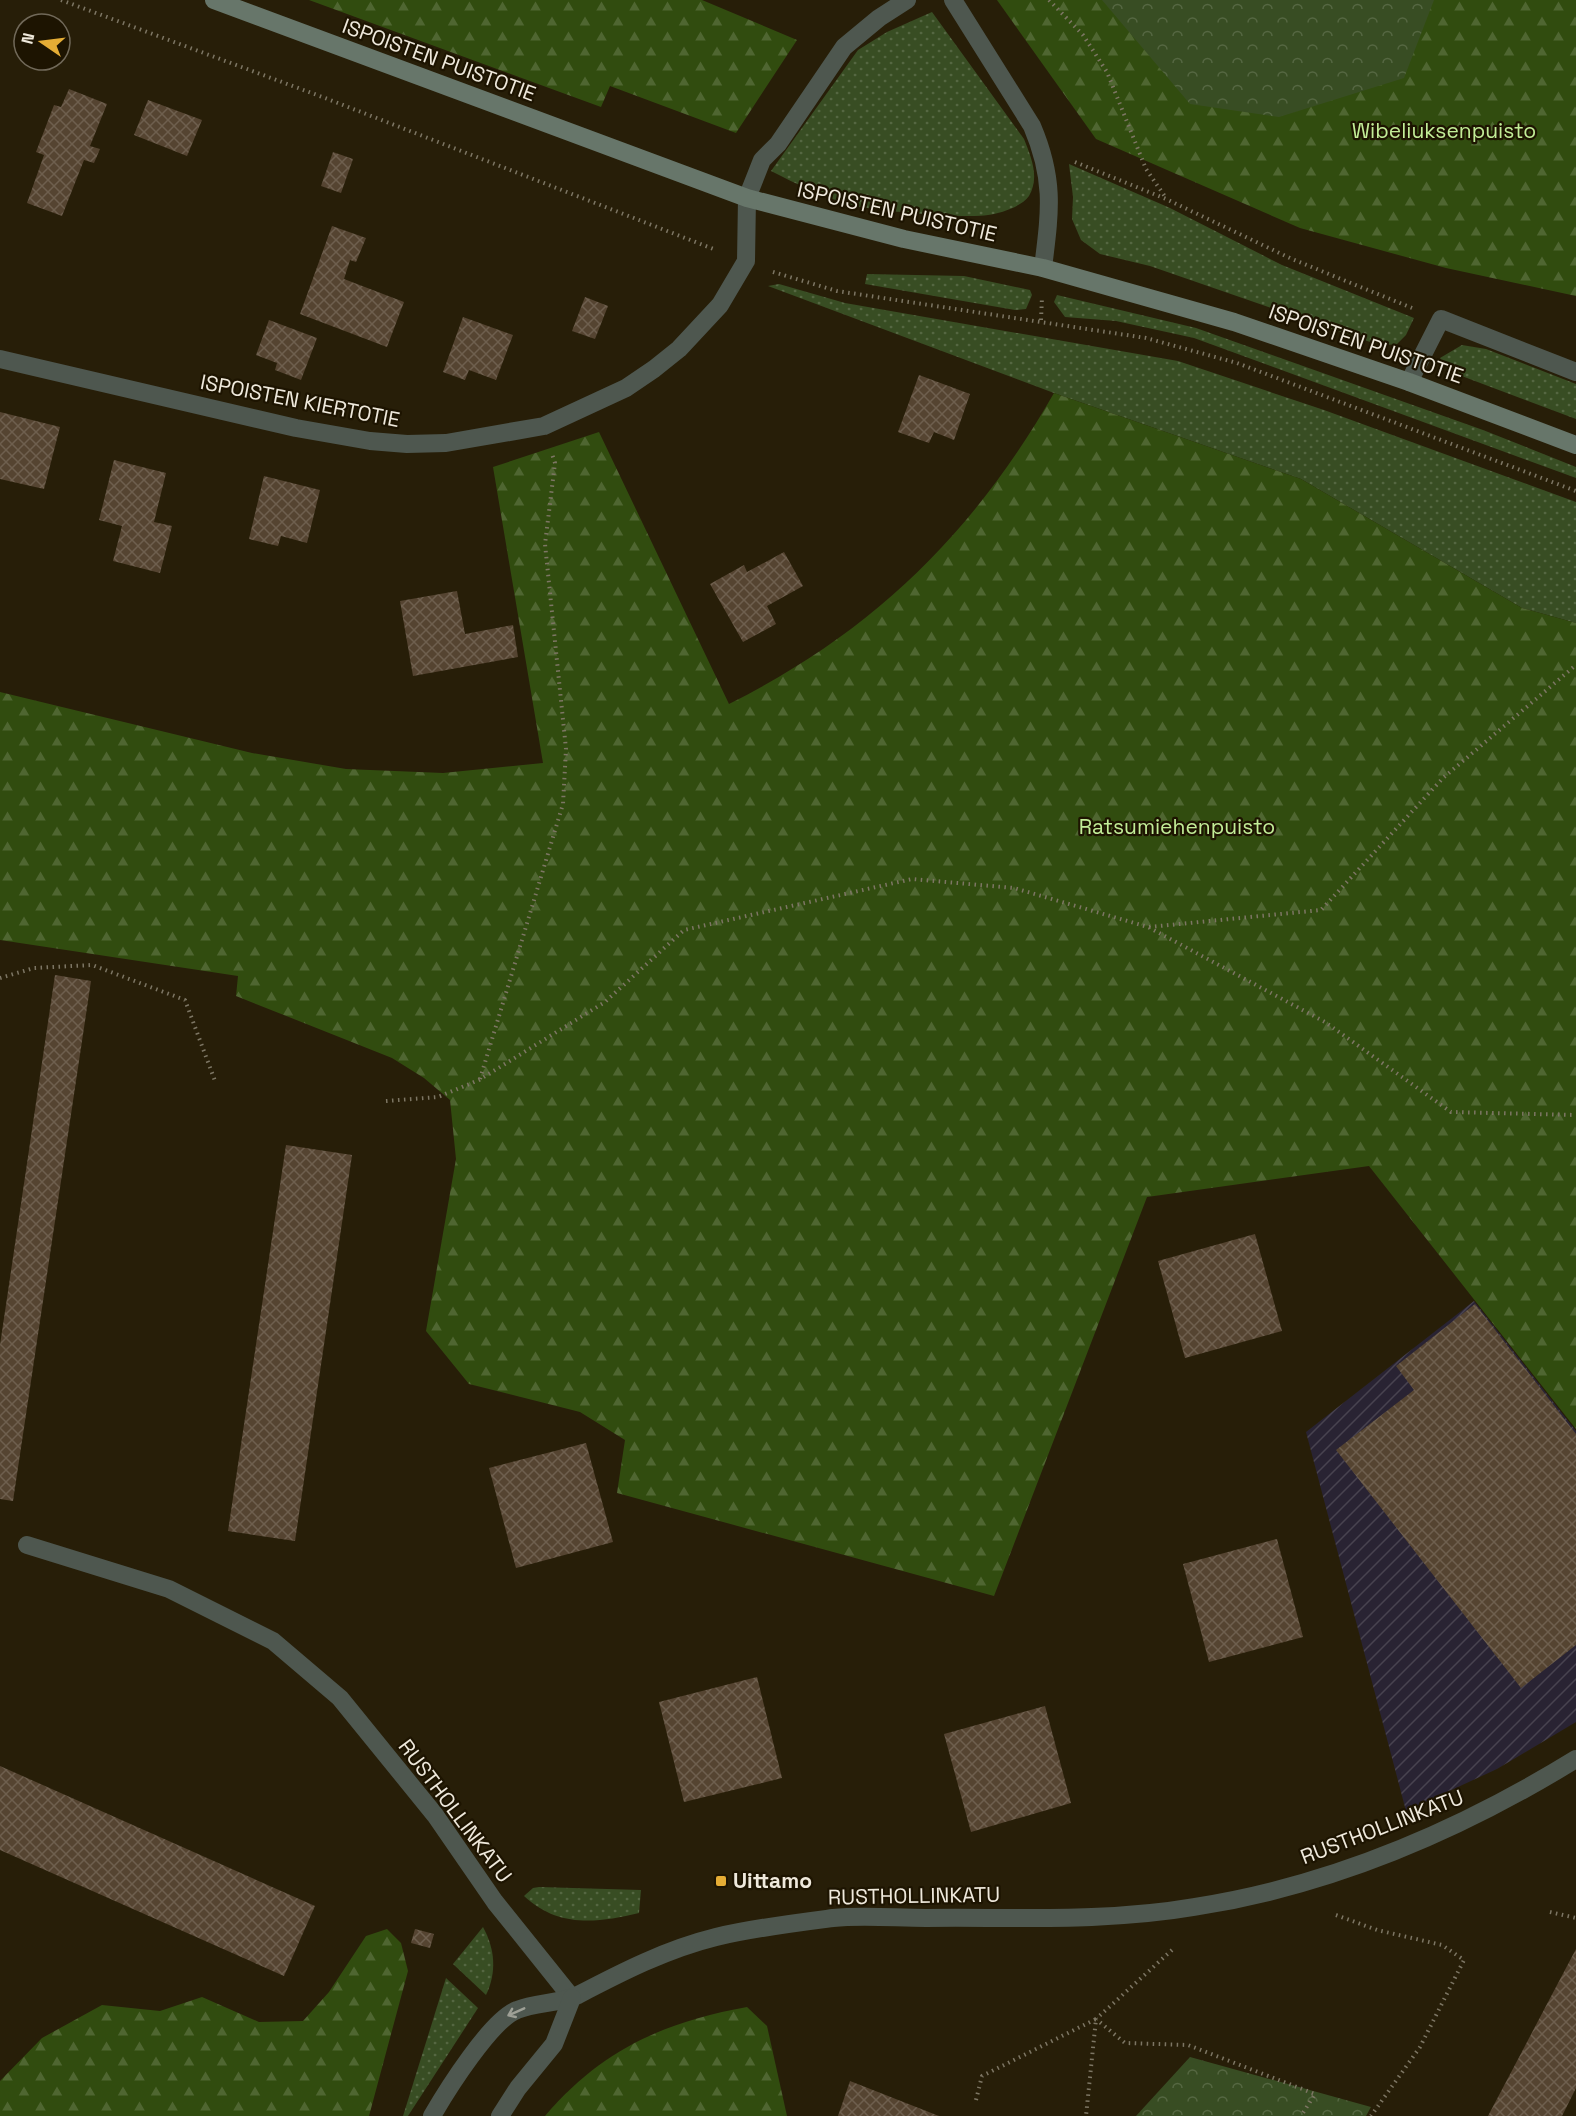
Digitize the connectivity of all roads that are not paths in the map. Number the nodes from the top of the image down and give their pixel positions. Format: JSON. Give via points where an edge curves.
{"nodes":[{"id":1,"x":214,"y":0,"type":"edge"},
{"id":2,"x":908,"y":0,"type":"edge"},
{"id":3,"x":953,"y":0,"type":"edge"},
{"id":4,"x":747,"y":198,"type":"junction"},
{"id":5,"x":1043,"y":268,"type":"junction"},
{"id":6,"x":0,"y":359,"type":"edge"},
{"id":7,"x":1576,"y":372,"type":"edge"},
{"id":8,"x":1409,"y":382,"type":"junction"},
{"id":9,"x":1576,"y":445,"type":"edge"},
{"id":10,"x":27,"y":1545,"type":"dead end"},
{"id":11,"x":1576,"y":1759,"type":"edge"},
{"id":12,"x":572,"y":1998,"type":"junction"},
{"id":13,"x":432,"y":2116,"type":"edge"},
{"id":14,"x":500,"y":2116,"type":"edge"}],
"edges":[{"from":1,"to":4,"type":"main road","name":"ISPOISTEN PUISTOTIE"},
{"from":2,"to":4,"type":"street","name":"ISPOISTEN KIERTOTIE","via":[[844,47],[778,144],[762,160]]},
{"from":3,"to":5,"type":"street","via":[[1032,126],[1041,148],[1050,182]]},
{"from":4,"to":5,"type":"main road","name":"ISPOISTEN PUISTOTIE","via":[[904,239]]},
{"from":4,"to":6,"type":"street","name":"ISPOISTEN KIERTOTIE","via":[[746,261],[720,305],[697,331],[626,388],[544,426],[446,443],[370,441],[296,428]]},
{"from":5,"to":8,"type":"main road","name":"ISPOISTEN PUISTOTIE","via":[[1234,322]]},
{"from":7,"to":8,"type":"street","via":[[1441,319]]},
{"from":8,"to":9,"type":"main road","name":"ISPOISTEN PUISTOTIE"},
{"from":10,"to":12,"type":"street","name":"RUSTHOLLINKATU","via":[[169,1589],[273,1641],[340,1698],[435,1815],[495,1902]]},
{"from":11,"to":12,"type":"street","name":"RUSTHOLLINKATU","via":[[1521,1793],[1440,1833],[1355,1866],[1280,1888],[1194,1907],[1125,1914],[835,1918],[716,1937],[627,1970]]},
{"from":12,"to":13,"type":"street","one_way":true,"via":[[517,2010],[501,2020]]},
{"from":12,"to":14,"type":"street","via":[[554,2044]]}]}
